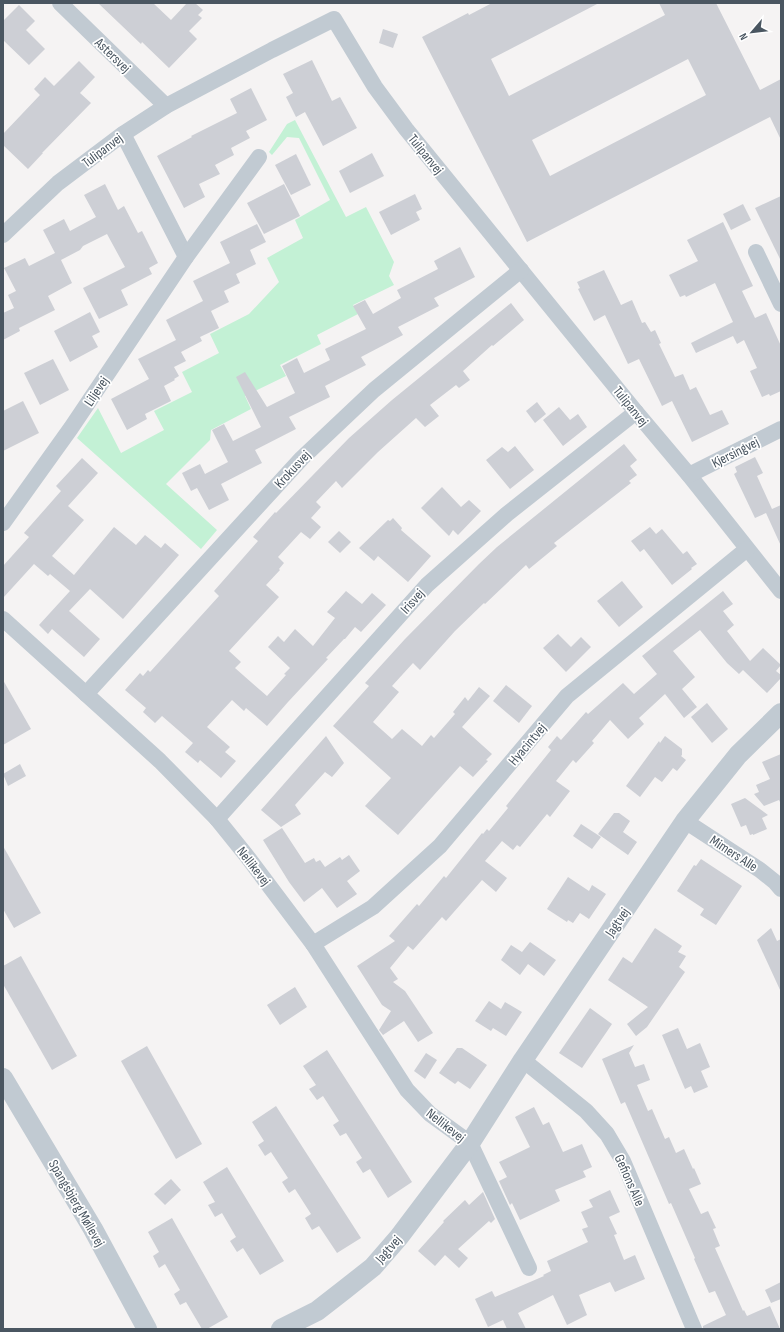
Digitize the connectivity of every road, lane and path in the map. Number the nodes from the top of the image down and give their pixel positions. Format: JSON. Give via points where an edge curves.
{"nodes":[{"id":1,"x":60,"y":3,"type":"edge"},
{"id":2,"x":166,"y":106,"type":"junction"},
{"id":3,"x":123,"y":134,"type":"junction"},
{"id":4,"x":259,"y":157,"type":"dead end"},
{"id":5,"x":3,"y":235,"type":"edge"},
{"id":6,"x":756,"y":252,"type":"dead end"},
{"id":7,"x":186,"y":256,"type":"junction"},
{"id":8,"x":521,"y":270,"type":"junction"},
{"id":9,"x":781,"y":304,"type":"edge"},
{"id":10,"x":636,"y":412,"type":"junction"},
{"id":11,"x":781,"y":429,"type":"edge"},
{"id":12,"x":689,"y":475,"type":"junction"},
{"id":13,"x":3,"y":523,"type":"edge"},
{"id":14,"x":747,"y":549,"type":"junction"},
{"id":15,"x":781,"y":591,"type":"edge"},
{"id":16,"x":3,"y":619,"type":"edge"},
{"id":17,"x":86,"y":694,"type":"junction"},
{"id":18,"x":781,"y":713,"type":"edge"},
{"id":19,"x":217,"y":819,"type":"junction"},
{"id":20,"x":685,"y":821,"type":"junction"},
{"id":21,"x":781,"y":889,"type":"edge"},
{"id":22,"x":313,"y":944,"type":"junction"},
{"id":23,"x":523,"y":1060,"type":"junction"},
{"id":24,"x":3,"y":1078,"type":"edge"},
{"id":25,"x":470,"y":1143,"type":"junction"},
{"id":26,"x":529,"y":1268,"type":"dead end"},
{"id":27,"x":147,"y":1329,"type":"edge"},
{"id":28,"x":282,"y":1329,"type":"edge"},
{"id":29,"x":694,"y":1329,"type":"edge"}],
"edges":[{"from":1,"to":2,"type":"street","name":"Astersvej"},
{"from":2,"to":3,"type":"street","name":"Tulipanvej"},
{"from":2,"to":8,"type":"street","name":"Tulipanvej","via":[[334,19],[375,87],[399,120]]},
{"from":3,"to":5,"type":"street","name":"Tulipanvej","via":[[58,183]]},
{"from":3,"to":7,"type":"street"},
{"from":4,"to":7,"type":"street","name":"Liljevej"},
{"from":6,"to":9,"type":"street"},
{"from":7,"to":13,"type":"street","name":"Liljevej","via":[[71,428]]},
{"from":8,"to":10,"type":"street","name":"Tulipanvej"},
{"from":8,"to":17,"type":"street","name":"Krokusvej","via":[[374,390],[302,458]]},
{"from":10,"to":12,"type":"street","name":"Tulipanvej"},
{"from":10,"to":19,"type":"street","name":"Irisvej","via":[[507,514],[427,585]]},
{"from":11,"to":12,"type":"street","name":"Kjersingvej"},
{"from":12,"to":14,"type":"street","name":"Tulipanvej"},
{"from":14,"to":15,"type":"street","name":"Tulipanvej"},
{"from":14,"to":22,"type":"street","name":"Hyacintvej","via":[[567,696],[440,846],[373,907]]},
{"from":16,"to":17,"type":"street","name":"Nellikevej"},
{"from":17,"to":19,"type":"street","name":"Nellikevej","via":[[160,761]]},
{"from":18,"to":20,"type":"street","name":"Jagtvej","via":[[738,755]]},
{"from":19,"to":22,"type":"street","name":"Nellikevej"},
{"from":20,"to":21,"type":"street","name":"Mimers Alle","via":[[760,870]]},
{"from":20,"to":23,"type":"street","name":"Jagtvej"},
{"from":22,"to":25,"type":"street","name":"Nellikevej","via":[[407,1090],[430,1114]]},
{"from":23,"to":25,"type":"street","name":"Jagtvej"},
{"from":23,"to":29,"type":"street","name":"Gefions Alle","via":[[586,1111],[607,1134],[623,1161]]},
{"from":24,"to":27,"type":"street","name":"Spangsbjerg Møllevej","via":[[93,1228]]},
{"from":25,"to":26,"type":"street"},
{"from":25,"to":28,"type":"street","name":"Jagtvej","via":[[373,1267],[317,1311]]}]}
